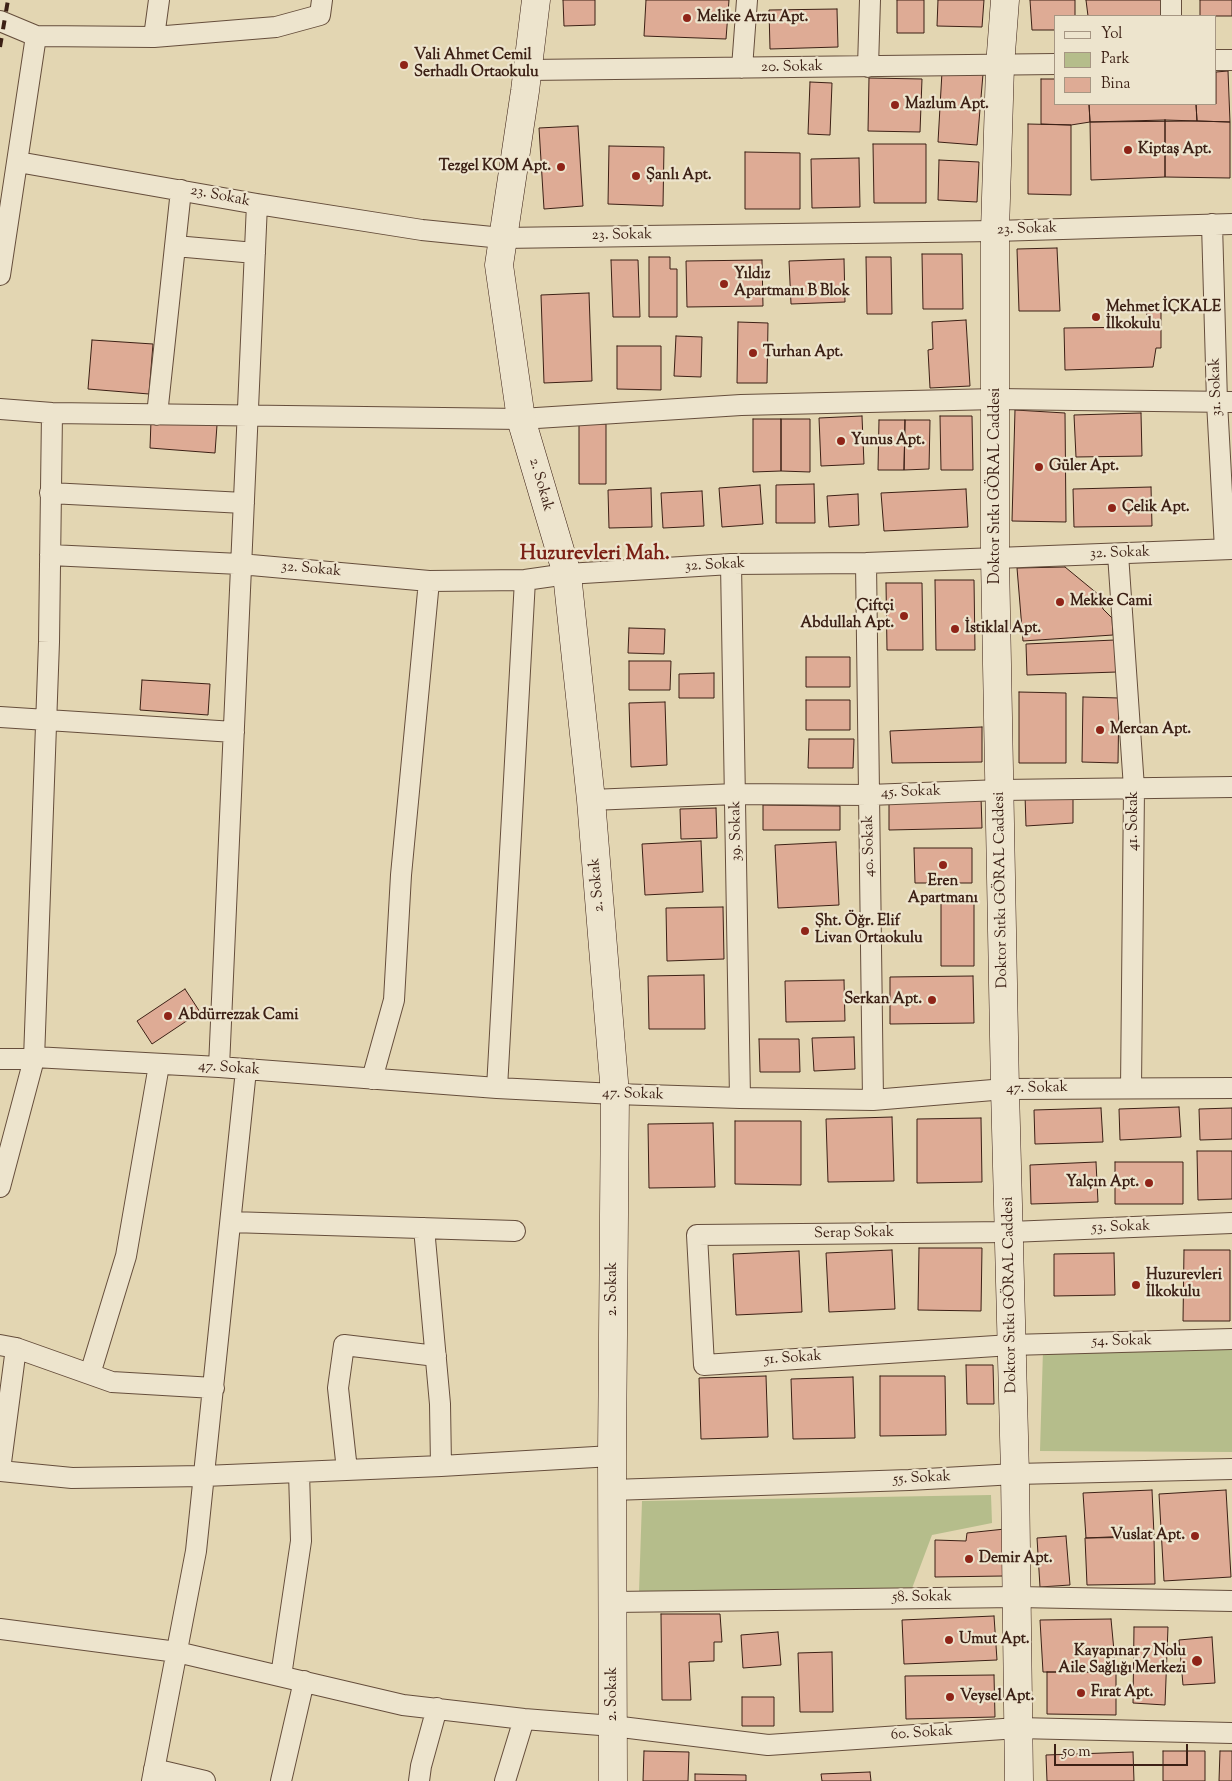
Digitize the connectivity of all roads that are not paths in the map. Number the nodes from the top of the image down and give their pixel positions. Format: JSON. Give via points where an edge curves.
{"nodes":[{"id":1,"x":158,"y":0,"type":"edge"},
{"id":2,"x":322,"y":0,"type":"edge"},
{"id":3,"x":536,"y":0,"type":"edge"},
{"id":4,"x":747,"y":0,"type":"edge"},
{"id":5,"x":870,"y":0,"type":"edge"},
{"id":6,"x":1005,"y":0,"type":"edge"},
{"id":7,"x":1171,"y":0,"type":"edge"},
{"id":8,"x":1171,"y":15,"type":"edge"},
{"id":9,"x":0,"y":21,"type":"edge"},
{"id":10,"x":36,"y":36,"type":"junction"},
{"id":11,"x":154,"y":36,"type":"junction"},
{"id":12,"x":1217,"y":60,"type":"edge"},
{"id":13,"x":1232,"y":60,"type":"edge"},
{"id":14,"x":1054,"y":64,"type":"edge"},
{"id":15,"x":1000,"y":66,"type":"junction"},
{"id":16,"x":868,"y":67,"type":"junction"},
{"id":17,"x":742,"y":68,"type":"junction"},
{"id":18,"x":527,"y":70,"type":"junction"},
{"id":19,"x":18,"y":162,"type":"junction"},
{"id":20,"x":180,"y":190,"type":"junction"},
{"id":21,"x":257,"y":204,"type":"junction"},
{"id":22,"x":1212,"y":224,"type":"junction"},
{"id":23,"x":1232,"y":224,"type":"edge"},
{"id":24,"x":995,"y":231,"type":"junction"},
{"id":25,"x":502,"y":238,"type":"junction"},
{"id":26,"x":175,"y":246,"type":"junction"},
{"id":27,"x":255,"y":253,"type":"junction"},
{"id":28,"x":0,"y":275,"type":"edge"},
{"id":29,"x":996,"y":399,"type":"junction"},
{"id":30,"x":1224,"y":402,"type":"edge"},
{"id":31,"x":0,"y":409,"type":"edge"},
{"id":32,"x":52,"y":413,"type":"junction"},
{"id":33,"x":157,"y":415,"type":"junction"},
{"id":34,"x":248,"y":416,"type":"junction"},
{"id":35,"x":521,"y":419,"type":"junction"},
{"id":36,"x":50,"y":493,"type":"junction"},
{"id":37,"x":244,"y":503,"type":"junction"},
{"id":38,"x":1228,"y":549,"type":"edge"},
{"id":39,"x":1118,"y":554,"type":"junction"},
{"id":40,"x":50,"y":555,"type":"junction"},
{"id":41,"x":995,"y":558,"type":"junction"},
{"id":42,"x":866,"y":563,"type":"junction"},
{"id":43,"x":240,"y":564,"type":"junction"},
{"id":44,"x":732,"y":564,"type":"junction"},
{"id":45,"x":566,"y":574,"type":"junction"},
{"id":46,"x":525,"y":580,"type":"junction"},
{"id":47,"x":429,"y":581,"type":"junction"},
{"id":48,"x":0,"y":717,"type":"edge"},
{"id":49,"x":46,"y":720,"type":"junction"},
{"id":50,"x":234,"y":732,"type":"junction"},
{"id":51,"x":1232,"y":787,"type":"edge"},
{"id":52,"x":1134,"y":788,"type":"junction"},
{"id":53,"x":1001,"y":790,"type":"junction"},
{"id":54,"x":736,"y":794,"type":"junction"},
{"id":55,"x":869,"y":795,"type":"junction"},
{"id":56,"x":591,"y":800,"type":"junction"},
{"id":57,"x":34,"y":1058,"type":"junction"},
{"id":58,"x":0,"y":1059,"type":"edge"},
{"id":59,"x":159,"y":1065,"type":"junction"},
{"id":60,"x":219,"y":1067,"type":"junction"},
{"id":61,"x":246,"y":1070,"type":"junction"},
{"id":62,"x":372,"y":1079,"type":"junction"},
{"id":63,"x":497,"y":1088,"type":"junction"},
{"id":64,"x":1131,"y":1088,"type":"junction"},
{"id":65,"x":1232,"y":1088,"type":"edge"},
{"id":66,"x":1005,"y":1089,"type":"junction"},
{"id":67,"x":615,"y":1094,"type":"junction"},
{"id":68,"x":740,"y":1098,"type":"junction"},
{"id":69,"x":873,"y":1100,"type":"junction"},
{"id":70,"x":0,"y":1187,"type":"edge"},
{"id":71,"x":231,"y":1222,"type":"junction"},
{"id":72,"x":1232,"y":1223,"type":"edge"},
{"id":73,"x":424,"y":1228,"type":"junction"},
{"id":74,"x":516,"y":1231,"type":"dead end"},
{"id":75,"x":1010,"y":1232,"type":"junction"},
{"id":76,"x":697,"y":1235,"type":"joint"},
{"id":77,"x":1232,"y":1339,"type":"edge"},
{"id":78,"x":1011,"y":1345,"type":"junction"},
{"id":79,"x":8,"y":1346,"type":"edge"},
{"id":80,"x":436,"y":1356,"type":"junction"},
{"id":81,"x":90,"y":1374,"type":"junction"},
{"id":82,"x":214,"y":1388,"type":"junction"},
{"id":83,"x":612,"y":1456,"type":"junction"},
{"id":84,"x":441,"y":1466,"type":"junction"},
{"id":85,"x":1232,"y":1469,"type":"edge"},
{"id":86,"x":0,"y":1470,"type":"edge"},
{"id":87,"x":347,"y":1470,"type":"junction"},
{"id":88,"x":299,"y":1472,"type":"junction"},
{"id":89,"x":1015,"y":1474,"type":"junction"},
{"id":90,"x":204,"y":1476,"type":"junction"},
{"id":91,"x":612,"y":1490,"type":"junction"},
{"id":92,"x":1017,"y":1597,"type":"junction"},
{"id":93,"x":613,"y":1602,"type":"junction"},
{"id":94,"x":1232,"y":1602,"type":"edge"},
{"id":95,"x":0,"y":1629,"type":"edge"},
{"id":96,"x":177,"y":1652,"type":"junction"},
{"id":97,"x":281,"y":1676,"type":"junction"},
{"id":98,"x":304,"y":1681,"type":"junction"},
{"id":99,"x":437,"y":1708,"type":"junction"},
{"id":100,"x":524,"y":1719,"type":"junction"},
{"id":101,"x":613,"y":1726,"type":"junction"},
{"id":102,"x":1018,"y":1728,"type":"junction"},
{"id":103,"x":1232,"y":1733,"type":"edge"},
{"id":104,"x":153,"y":1775,"type":"edge"},
{"id":105,"x":205,"y":1781,"type":"edge"},
{"id":106,"x":282,"y":1781,"type":"edge"},
{"id":107,"x":419,"y":1781,"type":"edge"},
{"id":108,"x":506,"y":1781,"type":"edge"},
{"id":109,"x":612,"y":1781,"type":"edge"},
{"id":110,"x":1020,"y":1781,"type":"edge"}],
"edges":[{"from":1,"to":11,"type":"street"},
{"from":2,"to":11,"type":"street","via":[[320,15],[276,27]]},
{"from":3,"to":18,"type":"street","name":"2. Sokak"},
{"from":4,"to":17,"type":"street"},
{"from":5,"to":16,"type":"street"},
{"from":6,"to":15,"type":"street","name":"Doktor Sıtkı GÖRAL Caddesi"},
{"from":7,"to":8,"type":"street"},
{"from":9,"to":10,"type":"street"},
{"from":10,"to":11,"type":"street"},
{"from":10,"to":19,"type":"street"},
{"from":12,"to":13,"type":"street"},
{"from":14,"to":15,"type":"street","name":"20. Sokak"},
{"from":15,"to":16,"type":"street","name":"20. Sokak"},
{"from":15,"to":24,"type":"street","name":"Doktor Sıtkı GÖRAL Caddesi"},
{"from":16,"to":17,"type":"street","name":"20. Sokak"},
{"from":17,"to":18,"type":"street","name":"20. Sokak"},
{"from":18,"to":25,"type":"street","name":"2. Sokak"},
{"from":19,"to":20,"type":"street","name":"23. Sokak"},
{"from":19,"to":28,"type":"street"},
{"from":20,"to":21,"type":"street","name":"23. Sokak"},
{"from":20,"to":26,"type":"street"},
{"from":21,"to":25,"type":"street","name":"23. Sokak","via":[[422,230]]},
{"from":21,"to":27,"type":"street"},
{"from":22,"to":23,"type":"street","name":"23. Sokak"},
{"from":22,"to":24,"type":"street","name":"23. Sokak"},
{"from":22,"to":30,"type":"street","name":"31. Sokak"},
{"from":24,"to":25,"type":"street","name":"23. Sokak"},
{"from":24,"to":29,"type":"street","name":"Doktor Sıtkı GÖRAL Caddesi"},
{"from":25,"to":35,"type":"street","name":"2. Sokak","via":[[499,265]]},
{"from":26,"to":27,"type":"street"},
{"from":26,"to":33,"type":"street"},
{"from":27,"to":34,"type":"street"},
{"from":29,"to":30,"type":"street"},
{"from":29,"to":35,"type":"street","via":[[741,405]]},
{"from":29,"to":41,"type":"street","name":"Doktor Sıtkı GÖRAL Caddesi"},
{"from":30,"to":38,"type":"street","name":"31. Sokak"},
{"from":31,"to":32,"type":"street"},
{"from":32,"to":33,"type":"street"},
{"from":32,"to":36,"type":"street"},
{"from":33,"to":34,"type":"street"},
{"from":34,"to":35,"type":"street"},
{"from":34,"to":37,"type":"street"},
{"from":35,"to":45,"type":"street","name":"2. Sokak"},
{"from":36,"to":37,"type":"street"},
{"from":36,"to":40,"type":"street"},
{"from":37,"to":43,"type":"street"},
{"from":38,"to":39,"type":"street","name":"32. Sokak"},
{"from":39,"to":41,"type":"street","name":"32. Sokak"},
{"from":39,"to":52,"type":"street","name":"41. Sokak"},
{"from":40,"to":43,"type":"street","name":"32. Sokak"},
{"from":40,"to":49,"type":"street"},
{"from":41,"to":42,"type":"street","name":"32. Sokak"},
{"from":41,"to":53,"type":"street","name":"Doktor Sıtkı GÖRAL Caddesi"},
{"from":42,"to":44,"type":"street","name":"32. Sokak"},
{"from":42,"to":55,"type":"street","name":"40. Sokak"},
{"from":43,"to":47,"type":"street","name":"32. Sokak"},
{"from":43,"to":50,"type":"street"},
{"from":44,"to":45,"type":"street","name":"32. Sokak"},
{"from":44,"to":54,"type":"street","name":"39. Sokak"},
{"from":45,"to":46,"type":"street","name":"32. Sokak"},
{"from":45,"to":56,"type":"street","name":"2. Sokak"},
{"from":46,"to":47,"type":"street","name":"32. Sokak"},
{"from":46,"to":63,"type":"street"},
{"from":47,"to":62,"type":"street","via":[[403,856],[394,1000]]},
{"from":48,"to":49,"type":"street"},
{"from":49,"to":50,"type":"street"},
{"from":49,"to":57,"type":"street"},
{"from":50,"to":60,"type":"street"},
{"from":51,"to":52,"type":"street","name":"45. Sokak"},
{"from":52,"to":53,"type":"street","name":"45. Sokak"},
{"from":52,"to":64,"type":"street","name":"41. Sokak"},
{"from":53,"to":55,"type":"street","name":"45. Sokak"},
{"from":53,"to":66,"type":"street","name":"Doktor Sıtkı GÖRAL Caddesi"},
{"from":54,"to":55,"type":"street","name":"45. Sokak"},
{"from":54,"to":56,"type":"street","name":"45. Sokak"},
{"from":54,"to":68,"type":"street","name":"39. Sokak"},
{"from":55,"to":69,"type":"street","name":"40. Sokak"},
{"from":56,"to":67,"type":"street","name":"2. Sokak"},
{"from":57,"to":58,"type":"street","name":"47. Sokak"},
{"from":57,"to":59,"type":"street","name":"47. Sokak"},
{"from":57,"to":70,"type":"street"},
{"from":59,"to":60,"type":"street","name":"47. Sokak"},
{"from":59,"to":81,"type":"street","via":[[126,1256]]},
{"from":60,"to":61,"type":"street","name":"47. Sokak"},
{"from":61,"to":62,"type":"street","name":"47. Sokak"},
{"from":61,"to":71,"type":"street"},
{"from":62,"to":63,"type":"street","name":"47. Sokak"},
{"from":63,"to":67,"type":"street","name":"47. Sokak"},
{"from":64,"to":65,"type":"street","name":"47. Sokak"},
{"from":64,"to":66,"type":"street","name":"47. Sokak"},
{"from":66,"to":69,"type":"street","name":"47. Sokak"},
{"from":66,"to":75,"type":"street","name":"Doktor Sıtkı GÖRAL Caddesi"},
{"from":67,"to":68,"type":"street","name":"47. Sokak"},
{"from":67,"to":83,"type":"street","name":"2. Sokak"},
{"from":68,"to":69,"type":"street","name":"47. Sokak"},
{"from":71,"to":73,"type":"street"},
{"from":71,"to":82,"type":"street"},
{"from":72,"to":75,"type":"street","name":"53. Sokak"},
{"from":73,"to":74,"type":"street"},
{"from":73,"to":80,"type":"street"},
{"from":75,"to":76,"type":"street","name":"Serap Sokak"},
{"from":75,"to":78,"type":"street","name":"Doktor Sıtkı GÖRAL Caddesi"},
{"from":76,"to":78,"type":"street","name":"51. Sokak","via":[[704,1365]]},
{"from":77,"to":78,"type":"street","name":"54. Sokak"},
{"from":78,"to":89,"type":"street","name":"Doktor Sıtkı GÖRAL Caddesi"},
{"from":79,"to":81,"type":"street"},
{"from":79,"to":86,"type":"street"},
{"from":80,"to":84,"type":"street"},
{"from":80,"to":87,"type":"street","via":[[344,1345],[338,1388]]},
{"from":81,"to":82,"type":"street","via":[[112,1382]]},
{"from":82,"to":90,"type":"street"},
{"from":83,"to":84,"type":"street"},
{"from":83,"to":91,"type":"street","name":"2. Sokak"},
{"from":84,"to":87,"type":"street"},
{"from":85,"to":89,"type":"street","name":"55. Sokak"},
{"from":86,"to":90,"type":"street","via":[[72,1478]]},
{"from":87,"to":88,"type":"street"},
{"from":88,"to":90,"type":"street"},
{"from":88,"to":97,"type":"street","via":[[301,1541]]},
{"from":89,"to":91,"type":"street","name":"55. Sokak"},
{"from":89,"to":92,"type":"street","name":"Doktor Sıtkı GÖRAL Caddesi"},
{"from":90,"to":96,"type":"street","via":[[196,1551]]},
{"from":91,"to":93,"type":"street","name":"2. Sokak"},
{"from":92,"to":93,"type":"street","name":"58. Sokak"},
{"from":92,"to":94,"type":"street","name":"58. Sokak"},
{"from":92,"to":102,"type":"street","name":"Doktor Sıtkı GÖRAL Caddesi"},
{"from":93,"to":101,"type":"street","name":"2. Sokak"},
{"from":95,"to":96,"type":"street","name":"60. Sokak"},
{"from":96,"to":97,"type":"street","name":"60. Sokak"},
{"from":96,"to":104,"type":"street"},
{"from":97,"to":98,"type":"street","name":"60. Sokak"},
{"from":98,"to":99,"type":"street","name":"60. Sokak","via":[[403,1705]]},
{"from":98,"to":106,"type":"street"},
{"from":99,"to":100,"type":"street","name":"60. Sokak"},
{"from":99,"to":107,"type":"street"},
{"from":100,"to":101,"type":"street","name":"60. Sokak"},
{"from":100,"to":108,"type":"street"},
{"from":101,"to":102,"type":"street","name":"60. Sokak","via":[[768,1745]]},
{"from":101,"to":109,"type":"street","name":"2. Sokak"},
{"from":102,"to":103,"type":"street","name":"60. Sokak"},
{"from":102,"to":110,"type":"street","name":"Doktor Sıtkı GÖRAL Caddesi"},
{"from":104,"to":105,"type":"street"}]}
